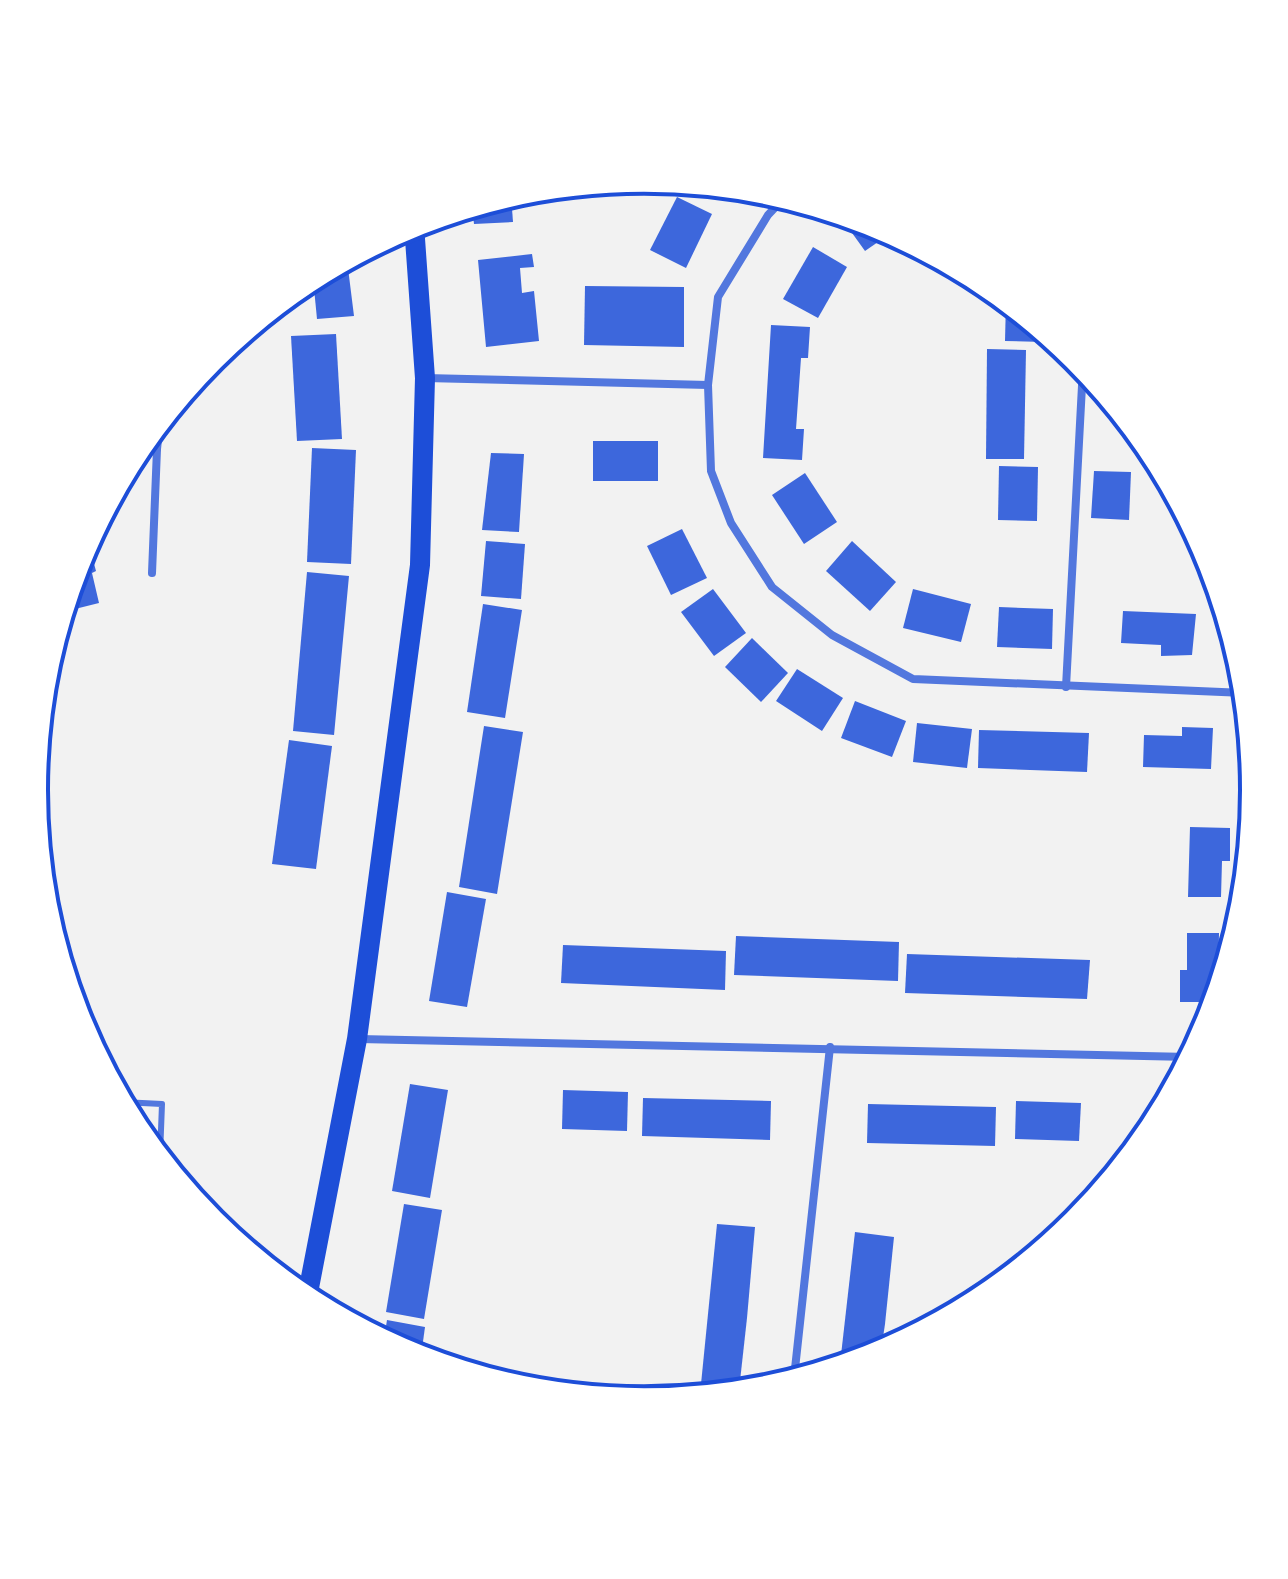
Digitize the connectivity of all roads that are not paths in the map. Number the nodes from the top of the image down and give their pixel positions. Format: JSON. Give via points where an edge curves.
{"nodes":[{"id":1,"x":774,"y":208,"type":"edge"},
{"id":2,"x":415,"y":239,"type":"edge"},
{"id":3,"x":425,"y":378,"type":"junction"},
{"id":4,"x":708,"y":385,"type":"junction"},
{"id":5,"x":1082,"y":386,"type":"edge"},
{"id":6,"x":157,"y":445,"type":"edge"},
{"id":7,"x":157,"y":449,"type":"joint"},
{"id":8,"x":152,"y":573,"type":"dead end"},
{"id":9,"x":1066,"y":687,"type":"junction"},
{"id":10,"x":1232,"y":693,"type":"edge"},
{"id":11,"x":357,"y":1039,"type":"junction"},
{"id":12,"x":830,"y":1047,"type":"junction"},
{"id":13,"x":1177,"y":1057,"type":"edge"},
{"id":14,"x":137,"y":1103,"type":"edge"},
{"id":15,"x":161,"y":1138,"type":"edge"},
{"id":16,"x":310,"y":1283,"type":"edge"},
{"id":17,"x":795,"y":1366,"type":"edge"}],
"edges":[{"from":1,"to":4,"type":"street","via":[[718,297]]},
{"from":2,"to":3,"type":"main road"},
{"from":3,"to":4,"type":"street"},
{"from":3,"to":11,"type":"main road","via":[[420,565]]},
{"from":4,"to":9,"type":"street","via":[[711,471],[731,523],[772,587],[832,635],[913,679]]},
{"from":5,"to":9,"type":"street"},
{"from":6,"to":7,"type":"street"},
{"from":7,"to":8,"type":"street"},
{"from":9,"to":10,"type":"street"},
{"from":11,"to":12,"type":"street"},
{"from":11,"to":16,"type":"main road"},
{"from":12,"to":13,"type":"street"},
{"from":12,"to":17,"type":"street"},
{"from":14,"to":15,"type":"lane","via":[[162,1104]]}]}
